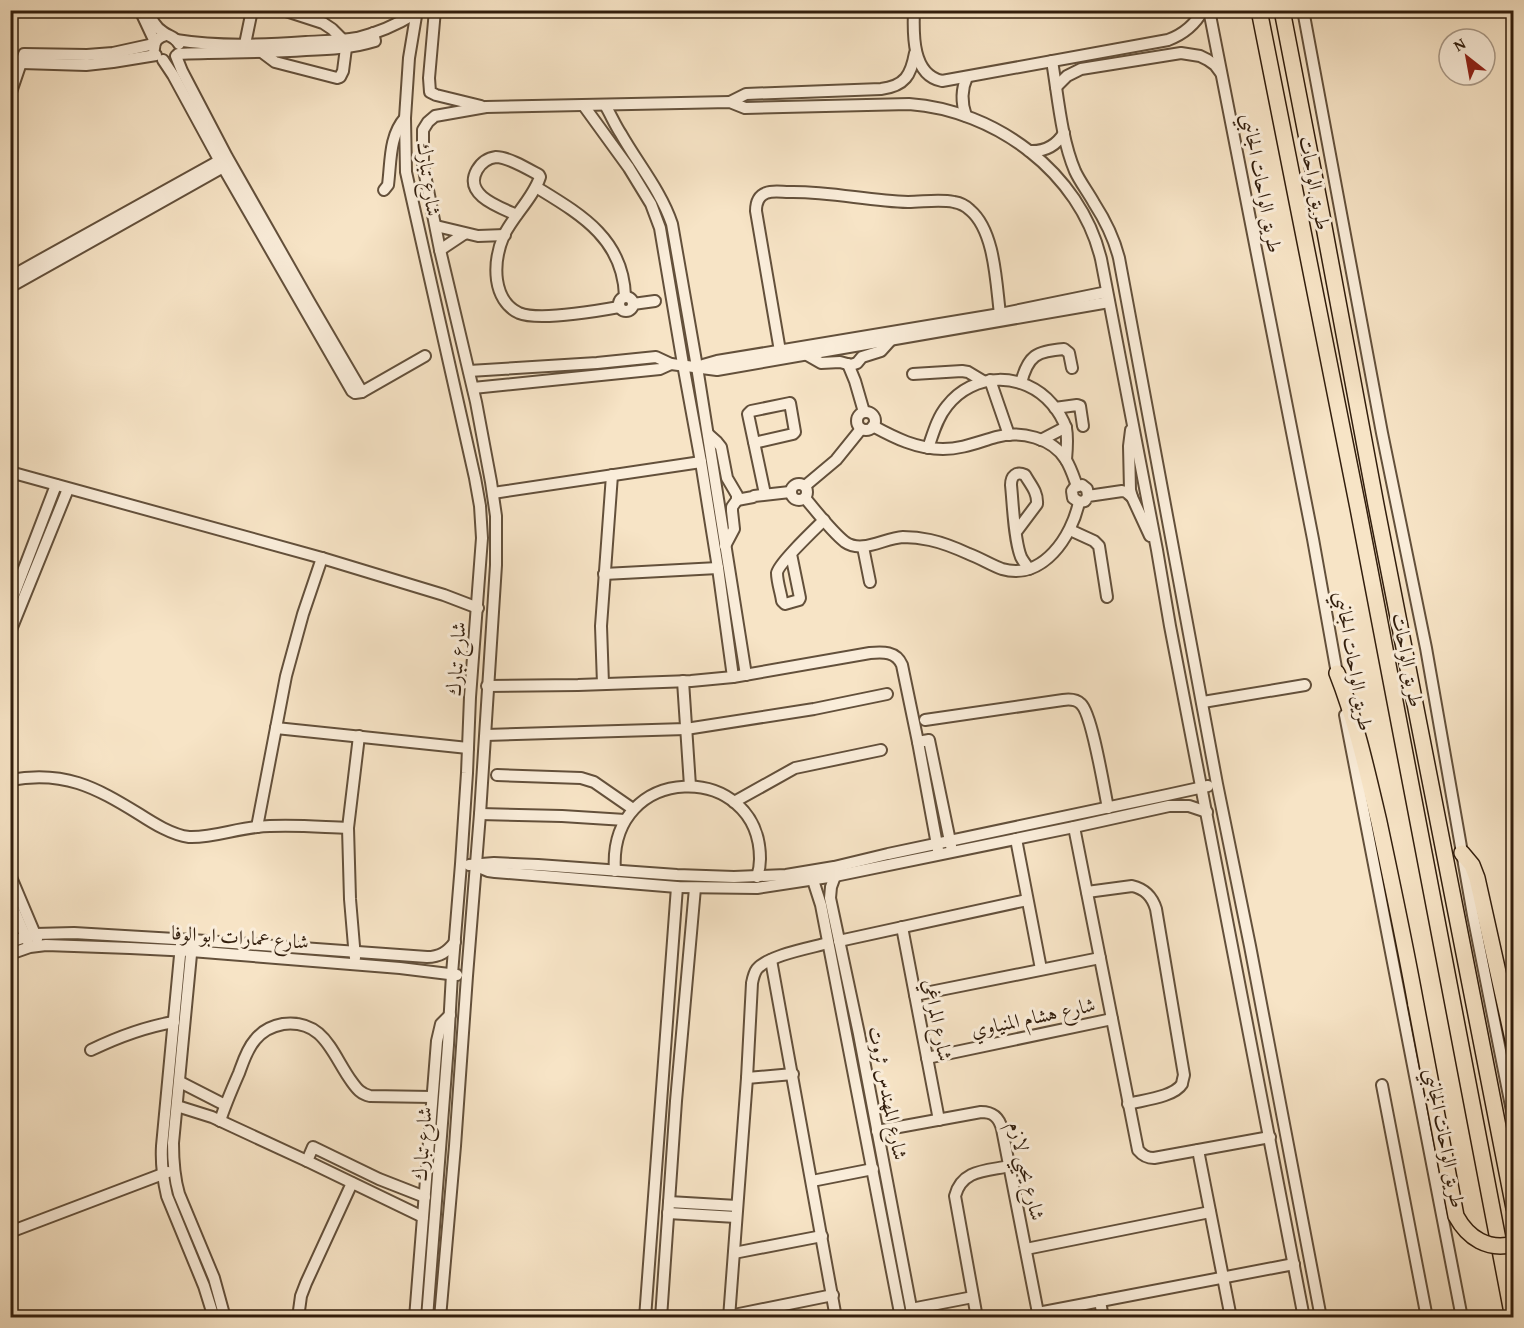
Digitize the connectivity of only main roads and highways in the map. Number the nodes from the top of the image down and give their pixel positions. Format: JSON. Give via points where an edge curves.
{"nodes":[{"id":1,"x":1259,"y":10,"type":"edge"},
{"id":2,"x":1282,"y":10,"type":"edge"},
{"id":3,"x":1337,"y":673,"type":"road end"},
{"id":4,"x":1462,"y":853,"type":"road end"},
{"id":5,"x":1514,"y":1044,"type":"edge"},
{"id":6,"x":1498,"y":1131,"type":"junction"},
{"id":7,"x":1514,"y":1140,"type":"edge"},
{"id":8,"x":1514,"y":1208,"type":"edge"},
{"id":9,"x":1514,"y":1244,"type":"edge"},
{"id":10,"x":1513,"y":1317,"type":"edge"}],
"edges":[{"from":1,"to":10,"type":"highway","name":"طريق الواحات"},
{"from":2,"to":6,"type":"highway","name":"طريق الواحات"},
{"from":3,"to":9,"type":"highway","bridge":true,"via":[[1367,770],[1399,913],[1456,1216],[1478,1241],[1499,1246]]},
{"from":4,"to":5,"type":"highway","via":[[1477,878]]},
{"from":6,"to":7,"type":"highway"},
{"from":6,"to":8,"type":"highway","name":"طريق الواحات"}]}
